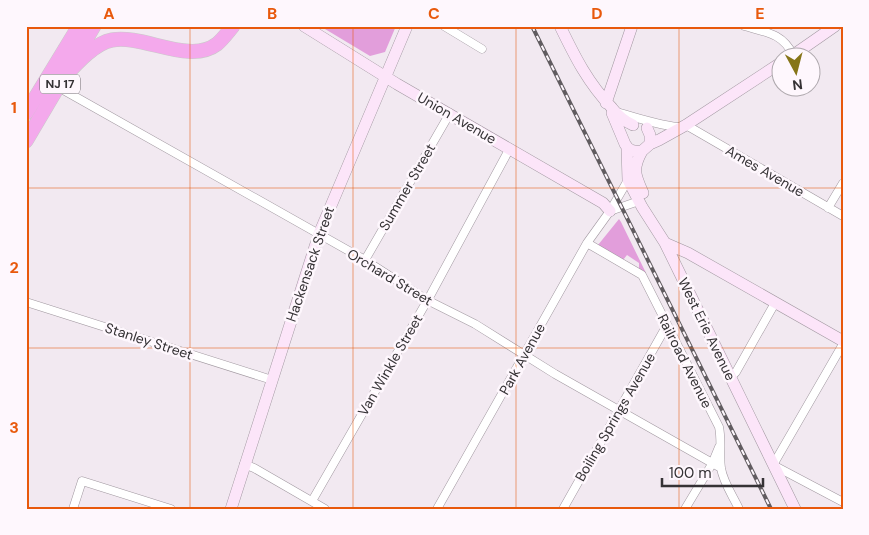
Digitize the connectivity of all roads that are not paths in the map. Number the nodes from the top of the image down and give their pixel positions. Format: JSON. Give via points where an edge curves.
{"nodes":[{"id":1,"x":79,"y":26,"type":"edge"},
{"id":2,"x":94,"y":26,"type":"edge"},
{"id":3,"x":233,"y":26,"type":"edge"},
{"id":4,"x":304,"y":26,"type":"edge"},
{"id":5,"x":407,"y":26,"type":"edge"},
{"id":6,"x":444,"y":26,"type":"edge"},
{"id":7,"x":560,"y":26,"type":"edge"},
{"id":8,"x":632,"y":26,"type":"edge"},
{"id":9,"x":744,"y":26,"type":"edge"},
{"id":10,"x":835,"y":26,"type":"edge"},
{"id":11,"x":789,"y":48,"type":"edge"},
{"id":12,"x":803,"y":48,"type":"edge"},
{"id":13,"x":482,"y":49,"type":"dead end"},
{"id":14,"x":772,"y":68,"type":"edge"},
{"id":15,"x":66,"y":75,"type":"junction"},
{"id":16,"x":385,"y":76,"type":"junction"},
{"id":17,"x":58,"y":87,"type":"junction"},
{"id":18,"x":610,"y":107,"type":"junction"},
{"id":19,"x":26,"y":113,"type":"edge"},
{"id":20,"x":450,"y":113,"type":"junction"},
{"id":21,"x":633,"y":126,"type":"junction"},
{"id":22,"x":682,"y":126,"type":"junction"},
{"id":23,"x":647,"y":128,"type":"junction"},
{"id":24,"x":26,"y":141,"type":"edge"},
{"id":25,"x":625,"y":143,"type":"junction"},
{"id":26,"x":646,"y":147,"type":"junction"},
{"id":27,"x":510,"y":148,"type":"junction"},
{"id":28,"x":631,"y":177,"type":"junction"},
{"id":29,"x":843,"y":183,"type":"edge"},
{"id":30,"x":639,"y":201,"type":"junction"},
{"id":31,"x":828,"y":208,"type":"junction"},
{"id":32,"x":610,"y":211,"type":"junction"},
{"id":33,"x":843,"y":216,"type":"edge"},
{"id":34,"x":319,"y":234,"type":"junction"},
{"id":35,"x":587,"y":243,"type":"junction"},
{"id":36,"x":665,"y":243,"type":"junction"},
{"id":37,"x":365,"y":260,"type":"junction"},
{"id":38,"x":427,"y":300,"type":"junction"},
{"id":39,"x":26,"y":302,"type":"edge"},
{"id":40,"x":775,"y":303,"type":"junction"},
{"id":41,"x":667,"y":325,"type":"junction"},
{"id":42,"x":843,"y":343,"type":"edge"},
{"id":43,"x":524,"y":355,"type":"junction"},
{"id":44,"x":730,"y":378,"type":"junction"},
{"id":45,"x":272,"y":380,"type":"junction"},
{"id":46,"x":619,"y":410,"type":"junction"},
{"id":47,"x":721,"y":442,"type":"junction"},
{"id":48,"x":244,"y":464,"type":"junction"},
{"id":49,"x":712,"y":464,"type":"junction"},
{"id":50,"x":773,"y":465,"type":"junction"},
{"id":51,"x":721,"y":468,"type":"junction"},
{"id":52,"x":312,"y":501,"type":"junction"},
{"id":53,"x":843,"y":501,"type":"edge"},
{"id":54,"x":154,"y":506,"type":"edge"},
{"id":55,"x":73,"y":509,"type":"edge"},
{"id":56,"x":171,"y":509,"type":"edge"},
{"id":57,"x":231,"y":509,"type":"edge"},
{"id":58,"x":325,"y":509,"type":"edge"},
{"id":59,"x":437,"y":509,"type":"edge"},
{"id":60,"x":562,"y":509,"type":"edge"},
{"id":61,"x":685,"y":509,"type":"edge"},
{"id":62,"x":740,"y":509,"type":"edge"},
{"id":63,"x":795,"y":509,"type":"edge"}],
"edges":[{"from":1,"to":19,"type":"highway","number":"NJ 17"},
{"from":2,"to":15,"type":"highway","number":"NJ 17"},
{"from":3,"to":15,"type":"highway","via":[[217,44],[199,51],[111,40],[87,53]]},
{"from":4,"to":16,"type":"main road","name":"Union Avenue"},
{"from":5,"to":16,"type":"main road","name":"Hackensack Street"},
{"from":6,"to":13,"type":"street"},
{"from":7,"to":18,"type":"main road","via":[[582,71]]},
{"from":8,"to":18,"type":"main road"},
{"from":9,"to":11,"type":"street","via":[[775,35]]},
{"from":10,"to":12,"type":"main road"},
{"from":14,"to":22,"type":"main road"},
{"from":15,"to":17,"type":"highway","number":"NJ 17"},
{"from":16,"to":20,"type":"main road","name":"Union Avenue"},
{"from":16,"to":34,"type":"main road","name":"Hackensack Street"},
{"from":17,"to":24,"type":"highway","number":"NJ 17"},
{"from":17,"to":34,"type":"street","name":"Orchard Street"},
{"from":18,"to":21,"type":"main road"},
{"from":18,"to":22,"type":"street","via":[[657,125]]},
{"from":18,"to":25,"type":"main road"},
{"from":20,"to":27,"type":"main road","name":"Union Avenue"},
{"from":20,"to":37,"type":"street","name":"Summer Street"},
{"from":21,"to":23,"type":"main road"},
{"from":21,"to":25,"type":"main road","via":[[626,130]]},
{"from":22,"to":23,"type":"main road","via":[[659,131]]},
{"from":22,"to":26,"type":"main road"},
{"from":22,"to":31,"type":"street","name":"Ames Avenue"},
{"from":23,"to":26,"type":"main road","via":[[650,135]]},
{"from":25,"to":26,"type":"main road","via":[[636,152]]},
{"from":25,"to":28,"type":"main road","name":"West Erie Avenue"},
{"from":26,"to":28,"type":"main road"},
{"from":27,"to":32,"type":"main road","name":"Union Avenue","via":[[603,203]]},
{"from":27,"to":38,"type":"street","name":"Van Winkle Street"},
{"from":28,"to":30,"type":"main road","name":"West Erie Avenue"},
{"from":28,"to":32,"type":"street","name":"Park Avenue"},
{"from":28,"to":36,"type":"main road"},
{"from":29,"to":31,"type":"street"},
{"from":30,"to":32,"type":"street"},
{"from":30,"to":36,"type":"main road","name":"West Erie Avenue"},
{"from":31,"to":33,"type":"street","name":"Ames Avenue"},
{"from":32,"to":35,"type":"street","name":"Park Avenue"},
{"from":34,"to":37,"type":"street","name":"Orchard Street"},
{"from":34,"to":45,"type":"main road","name":"Hackensack Street"},
{"from":35,"to":41,"type":"street","name":"Railroad Avenue","via":[[642,275]]},
{"from":35,"to":43,"type":"street","name":"Park Avenue"},
{"from":36,"to":40,"type":"main road"},
{"from":36,"to":44,"type":"main road","name":"West Erie Avenue"},
{"from":37,"to":38,"type":"street","name":"Orchard Street"},
{"from":38,"to":43,"type":"street","name":"Orchard Street","via":[[475,324]]},
{"from":38,"to":52,"type":"street","name":"Van Winkle Street"},
{"from":39,"to":45,"type":"street","name":"Stanley Street"},
{"from":40,"to":42,"type":"main road"},
{"from":40,"to":44,"type":"street"},
{"from":41,"to":46,"type":"street","name":"Boiling Springs Avenue"},
{"from":41,"to":47,"type":"street","name":"Railroad Avenue","via":[[718,427]]},
{"from":42,"to":50,"type":"street"},
{"from":43,"to":46,"type":"street","name":"Orchard Street"},
{"from":43,"to":59,"type":"street","name":"Park Avenue"},
{"from":44,"to":50,"type":"main road","name":"West Erie Avenue"},
{"from":45,"to":48,"type":"main road","name":"Hackensack Street"},
{"from":46,"to":49,"type":"street","name":"Orchard Street"},
{"from":46,"to":60,"type":"street","name":"Boiling Springs Avenue"},
{"from":47,"to":49,"type":"street"},
{"from":47,"to":51,"type":"street","name":"Railroad Avenue"},
{"from":48,"to":52,"type":"street"},
{"from":48,"to":57,"type":"main road","name":"Hackensack Street"},
{"from":49,"to":51,"type":"street","name":"Orchard Street"},
{"from":49,"to":61,"type":"street"},
{"from":50,"to":53,"type":"street"},
{"from":50,"to":63,"type":"main road","name":"West Erie Avenue"},
{"from":51,"to":62,"type":"street","name":"Railroad Avenue"},
{"from":52,"to":58,"type":"street"},
{"from":54,"to":55,"type":"street","via":[[82,481]]},
{"from":54,"to":56,"type":"street"}]}
